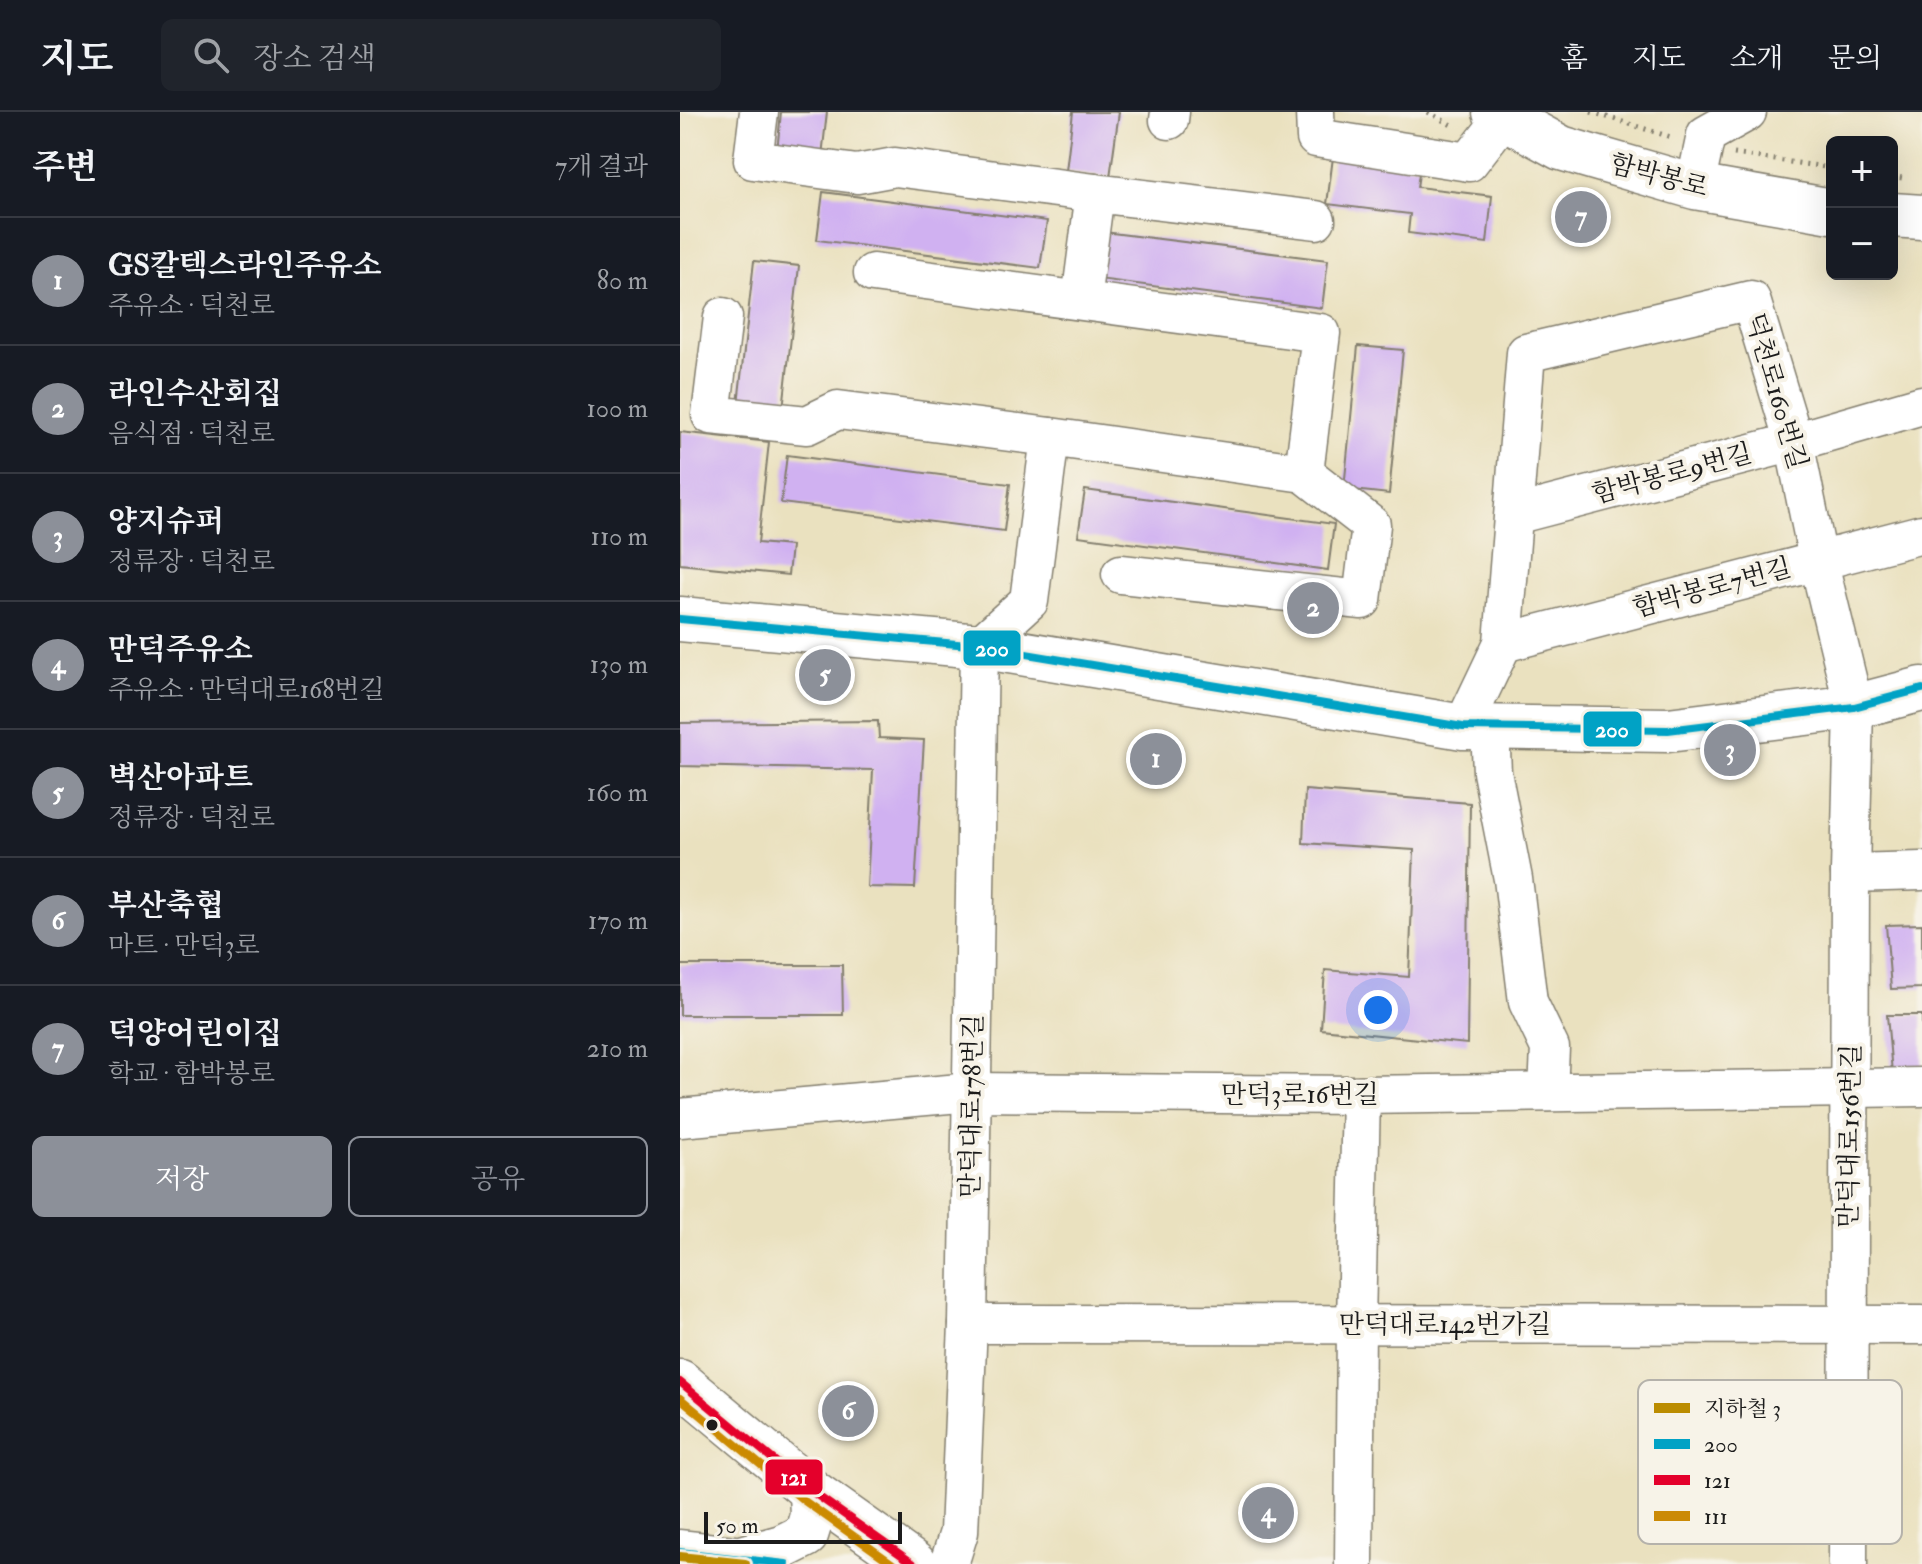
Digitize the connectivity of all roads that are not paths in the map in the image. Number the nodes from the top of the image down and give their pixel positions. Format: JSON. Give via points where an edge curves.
{"nodes":[{"id":1,"x":759,"y":112,"type":"edge"},
{"id":2,"x":1315,"y":112,"type":"edge"},
{"id":3,"x":1747,"y":112,"type":"edge"},
{"id":4,"x":1486,"y":119,"type":"edge"},
{"id":5,"x":1695,"y":187,"type":"junction"},
{"id":6,"x":1095,"y":193,"type":"junction"},
{"id":7,"x":1826,"y":210,"type":"edge"},
{"id":8,"x":1898,"y":215,"type":"edge"},
{"id":9,"x":1922,"y":217,"type":"edge"},
{"id":10,"x":1316,"y":220,"type":"dead end"},
{"id":11,"x":873,"y":273,"type":"dead end"},
{"id":12,"x":1081,"y":300,"type":"junction"},
{"id":13,"x":723,"y":317,"type":"dead end"},
{"id":14,"x":1922,"y":405,"type":"edge"},
{"id":15,"x":1050,"y":437,"type":"junction"},
{"id":16,"x":1794,"y":442,"type":"junction"},
{"id":17,"x":1304,"y":473,"type":"junction"},
{"id":18,"x":1514,"y":515,"type":"junction"},
{"id":19,"x":1922,"y":534,"type":"edge"},
{"id":20,"x":1818,"y":559,"type":"junction"},
{"id":21,"x":1121,"y":574,"type":"dead end"},
{"id":22,"x":680,"y":619,"type":"edge"},
{"id":23,"x":1503,"y":643,"type":"junction"},
{"id":24,"x":979,"y":646,"type":"junction"},
{"id":25,"x":1922,"y":689,"type":"edge"},
{"id":26,"x":1854,"y":707,"type":"junction"},
{"id":27,"x":1476,"y":727,"type":"junction"},
{"id":28,"x":1922,"y":871,"type":"edge"},
{"id":29,"x":1850,"y":873,"type":"junction"},
{"id":30,"x":1850,"y":1087,"type":"junction"},
{"id":31,"x":1922,"y":1087,"type":"edge"},
{"id":32,"x":971,"y":1092,"type":"junction"},
{"id":33,"x":1548,"y":1092,"type":"junction"},
{"id":34,"x":1361,"y":1095,"type":"junction"},
{"id":35,"x":680,"y":1118,"type":"edge"},
{"id":36,"x":968,"y":1324,"type":"junction"},
{"id":37,"x":1356,"y":1324,"type":"junction"},
{"id":38,"x":1847,"y":1325,"type":"junction"},
{"id":39,"x":1922,"y":1325,"type":"edge"},
{"id":40,"x":1847,"y":1380,"type":"edge"},
{"id":41,"x":680,"y":1382,"type":"edge"},
{"id":42,"x":811,"y":1491,"type":"junction"},
{"id":43,"x":1848,"y":1544,"type":"edge"},
{"id":44,"x":680,"y":1552,"type":"edge"},
{"id":45,"x":742,"y":1558,"type":"junction"},
{"id":46,"x":786,"y":1564,"type":"edge"},
{"id":47,"x":914,"y":1564,"type":"edge"},
{"id":48,"x":949,"y":1564,"type":"edge"},
{"id":49,"x":1354,"y":1564,"type":"edge"},
{"id":50,"x":1848,"y":1564,"type":"edge"}],
"edges":[{"from":1,"to":6,"type":"street","via":[[753,160],[857,174],[895,167]]},
{"from":2,"to":4,"type":"street","via":[[1316,138],[1469,162]]},
{"from":3,"to":5,"type":"street","via":[[1706,135]]},
{"from":4,"to":5,"type":"main road","name":"함박봉로","via":[[1561,148]]},
{"from":5,"to":7,"type":"main road","name":"함박봉로"},
{"from":6,"to":10,"type":"street"},
{"from":6,"to":12,"type":"street"},
{"from":8,"to":9,"type":"main road"},
{"from":11,"to":12,"type":"street"},
{"from":12,"to":17,"type":"street","via":[[1321,333]]},
{"from":13,"to":15,"type":"street","via":[[711,415],[807,425],[838,410]]},
{"from":14,"to":16,"type":"street","name":"함박봉로9번길"},
{"from":15,"to":17,"type":"street"},
{"from":15,"to":24,"type":"street","via":[[1029,601]]},
{"from":16,"to":18,"type":"street","name":"함박봉로9번길"},
{"from":16,"to":18,"type":"street","name":"덕천로160번길","via":[[1751,300],[1526,353]]},
{"from":16,"to":20,"type":"street","name":"덕천로160번길"},
{"from":17,"to":21,"type":"street","via":[[1371,525],[1362,600]]},
{"from":18,"to":23,"type":"street"},
{"from":19,"to":20,"type":"street","name":"함박봉로7번길"},
{"from":20,"to":23,"type":"street","name":"함박봉로7번길"},
{"from":20,"to":26,"type":"street","name":"덕천로160번길"},
{"from":22,"to":24,"type":"main road"},
{"from":23,"to":27,"type":"street"},
{"from":24,"to":27,"type":"main road"},
{"from":24,"to":32,"type":"street","name":"만덕대로178번길"},
{"from":25,"to":26,"type":"main road"},
{"from":26,"to":27,"type":"main road","via":[[1668,730]]},
{"from":26,"to":29,"type":"street","name":"만덕대로156번길"},
{"from":27,"to":33,"type":"street","via":[[1492,772],[1513,879],[1528,1002],[1550,1048]]},
{"from":28,"to":29,"type":"street"},
{"from":29,"to":30,"type":"street","name":"만덕대로156번길"},
{"from":30,"to":31,"type":"street","name":"만덕3로16번길"},
{"from":30,"to":33,"type":"street","name":"만덕3로16번길"},
{"from":30,"to":38,"type":"street","name":"만덕대로156번길"},
{"from":32,"to":34,"type":"street","name":"만덕3로16번길"},
{"from":32,"to":35,"type":"street","name":"만덕3로16번길"},
{"from":32,"to":36,"type":"street","name":"만덕대로178번길"},
{"from":33,"to":34,"type":"street","name":"만덕3로16번길"},
{"from":34,"to":37,"type":"street"},
{"from":36,"to":37,"type":"street","name":"만덕대로142번가길"},
{"from":36,"to":48,"type":"street","name":"만덕대로178번길","via":[[959,1532]]},
{"from":37,"to":38,"type":"street","name":"만덕대로142번가길"},
{"from":37,"to":49,"type":"street"},
{"from":38,"to":39,"type":"street","name":"만덕대로142번가길"},
{"from":38,"to":40,"type":"street","name":"만덕대로156번길"},
{"from":41,"to":42,"type":"main road"},
{"from":42,"to":45,"type":"main road","via":[[806,1535]]},
{"from":42,"to":47,"type":"main road"},
{"from":43,"to":50,"type":"street","name":"만덕대로156번길"},
{"from":44,"to":45,"type":"main road"},
{"from":45,"to":46,"type":"main road"}]}
